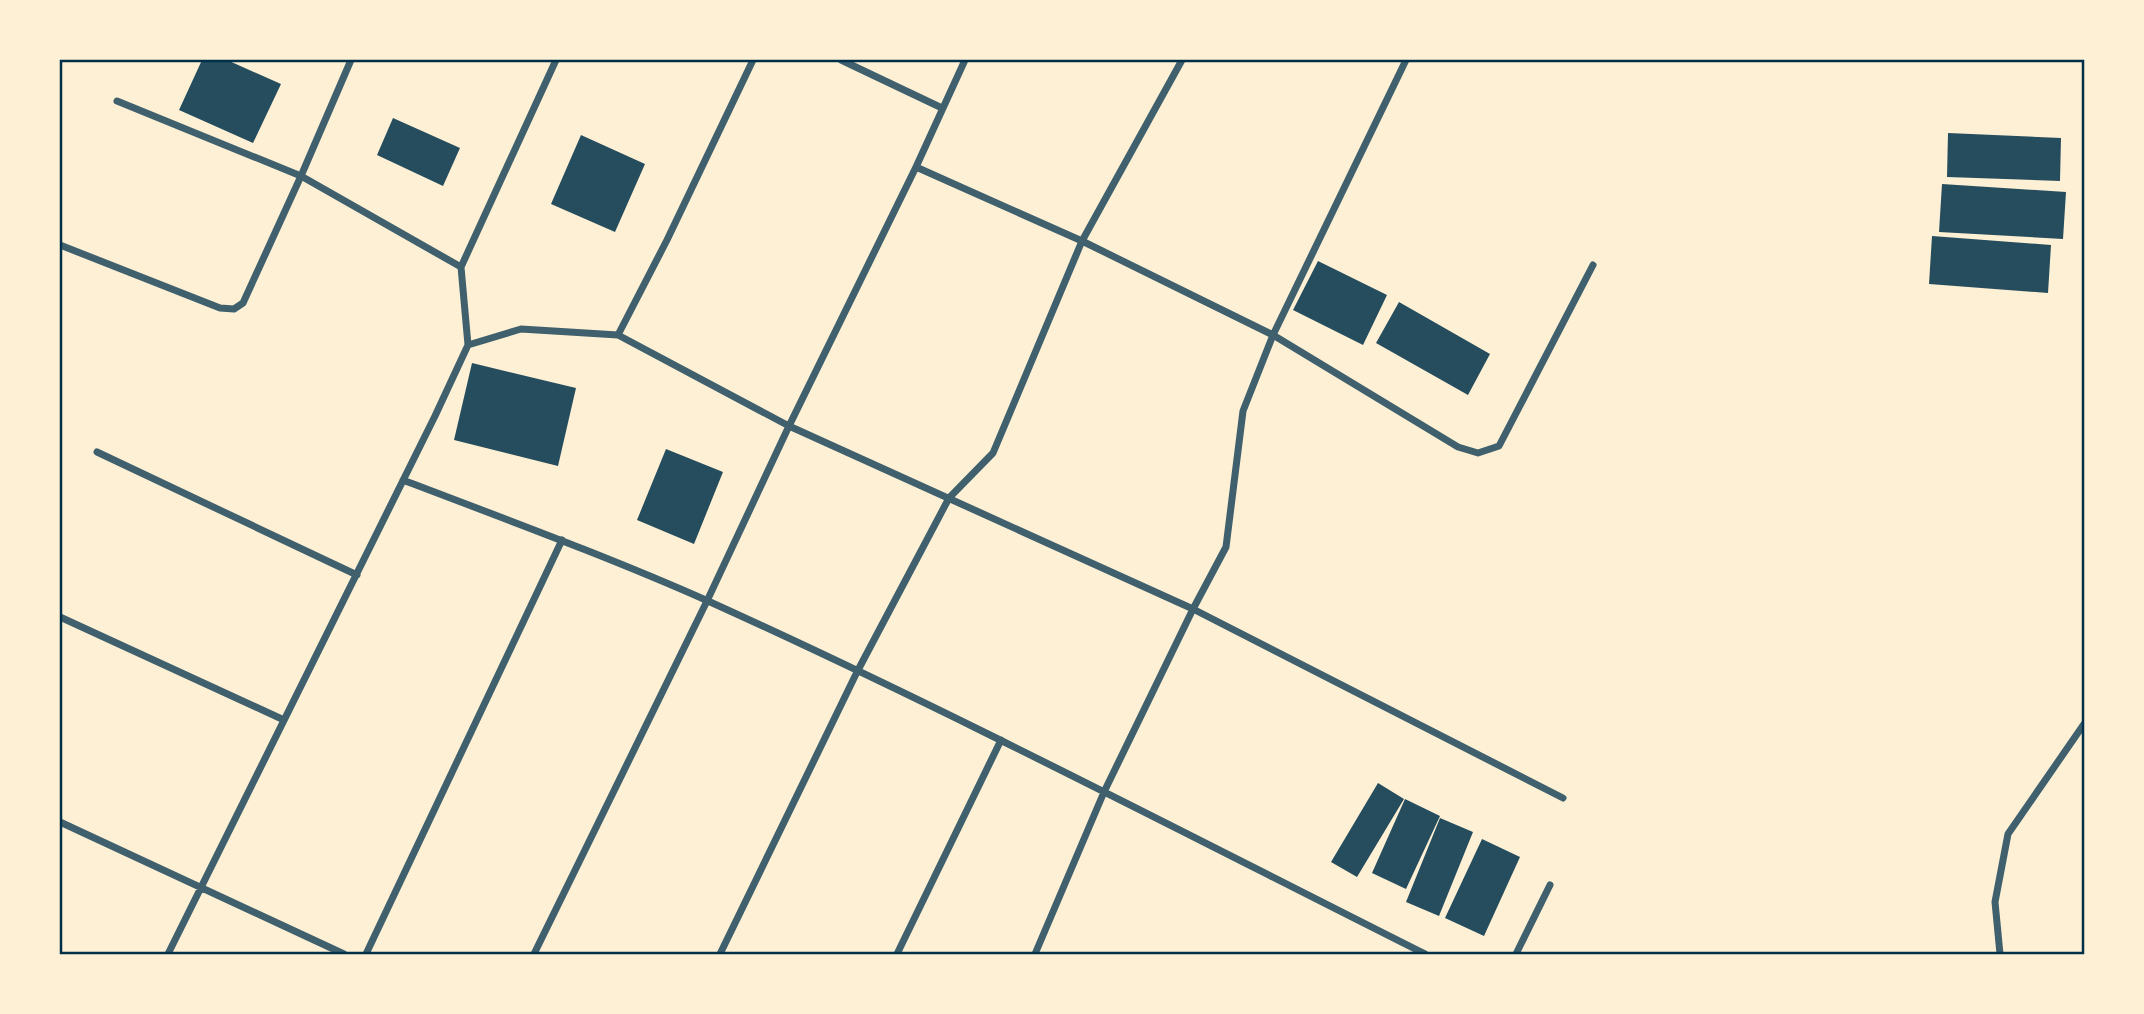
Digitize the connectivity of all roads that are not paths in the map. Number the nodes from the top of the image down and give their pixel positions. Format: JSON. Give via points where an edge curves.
{"nodes":[{"id":1,"x":348,"y":60,"type":"edge"},
{"id":2,"x":556,"y":60,"type":"edge"},
{"id":3,"x":753,"y":60,"type":"edge"},
{"id":4,"x":841,"y":60,"type":"edge"},
{"id":5,"x":965,"y":60,"type":"edge"},
{"id":6,"x":1182,"y":60,"type":"edge"},
{"id":7,"x":1406,"y":60,"type":"edge"},
{"id":8,"x":117,"y":101,"type":"dead end"},
{"id":9,"x":942,"y":108,"type":"junction"},
{"id":10,"x":916,"y":167,"type":"junction"},
{"id":11,"x":302,"y":176,"type":"junction"},
{"id":12,"x":1082,"y":242,"type":"junction"},
{"id":13,"x":60,"y":245,"type":"edge"},
{"id":14,"x":1593,"y":265,"type":"dead end"},
{"id":15,"x":461,"y":267,"type":"junction"},
{"id":16,"x":618,"y":335,"type":"junction"},
{"id":17,"x":1273,"y":335,"type":"junction"},
{"id":18,"x":467,"y":345,"type":"junction"},
{"id":19,"x":789,"y":426,"type":"junction"},
{"id":20,"x":97,"y":452,"type":"dead end"},
{"id":21,"x":403,"y":480,"type":"junction"},
{"id":22,"x":949,"y":498,"type":"junction"},
{"id":23,"x":562,"y":540,"type":"junction"},
{"id":24,"x":356,"y":575,"type":"junction"},
{"id":25,"x":708,"y":601,"type":"junction"},
{"id":26,"x":1193,"y":609,"type":"junction"},
{"id":27,"x":60,"y":617,"type":"edge"},
{"id":28,"x":857,"y":672,"type":"junction"},
{"id":29,"x":284,"y":720,"type":"junction"},
{"id":30,"x":2084,"y":724,"type":"edge"},
{"id":31,"x":1001,"y":740,"type":"junction"},
{"id":32,"x":1104,"y":792,"type":"junction"},
{"id":33,"x":1563,"y":798,"type":"dead end"},
{"id":34,"x":60,"y":822,"type":"edge"},
{"id":35,"x":1550,"y":886,"type":"dead end"},
{"id":36,"x":200,"y":888,"type":"junction"},
{"id":37,"x":168,"y":954,"type":"edge"},
{"id":38,"x":344,"y":954,"type":"edge"},
{"id":39,"x":366,"y":954,"type":"edge"},
{"id":40,"x":534,"y":954,"type":"edge"},
{"id":41,"x":720,"y":954,"type":"edge"},
{"id":42,"x":897,"y":954,"type":"edge"},
{"id":43,"x":1035,"y":954,"type":"edge"},
{"id":44,"x":1425,"y":954,"type":"edge"},
{"id":45,"x":1516,"y":954,"type":"edge"},
{"id":46,"x":2000,"y":954,"type":"edge"}],
"edges":[{"from":1,"to":11,"type":"street"},
{"from":2,"to":15,"type":"street"},
{"from":3,"to":16,"type":"street"},
{"from":4,"to":9,"type":"street"},
{"from":5,"to":9,"type":"street"},
{"from":6,"to":12,"type":"street"},
{"from":7,"to":17,"type":"street"},
{"from":8,"to":11,"type":"street"},
{"from":9,"to":10,"type":"street"},
{"from":10,"to":12,"type":"street"},
{"from":10,"to":19,"type":"street"},
{"from":11,"to":13,"type":"street","via":[[243,303],[234,309],[220,308]]},
{"from":11,"to":15,"type":"street"},
{"from":12,"to":17,"type":"street"},
{"from":12,"to":22,"type":"street","via":[[993,453]]},
{"from":14,"to":17,"type":"street","via":[[1499,446],[1478,453],[1458,447]]},
{"from":15,"to":18,"type":"street"},
{"from":16,"to":18,"type":"street","via":[[521,328]]},
{"from":16,"to":19,"type":"street"},
{"from":17,"to":26,"type":"street","via":[[1243,411],[1226,547]]},
{"from":18,"to":21,"type":"street"},
{"from":19,"to":22,"type":"street"},
{"from":19,"to":25,"type":"street"},
{"from":20,"to":24,"type":"street"},
{"from":21,"to":23,"type":"street"},
{"from":21,"to":24,"type":"street"},
{"from":22,"to":26,"type":"street"},
{"from":22,"to":28,"type":"street"},
{"from":23,"to":25,"type":"street"},
{"from":23,"to":39,"type":"street"},
{"from":24,"to":29,"type":"street"},
{"from":25,"to":28,"type":"street"},
{"from":25,"to":40,"type":"street"},
{"from":26,"to":32,"type":"street"},
{"from":26,"to":33,"type":"street"},
{"from":27,"to":29,"type":"street"},
{"from":28,"to":31,"type":"street"},
{"from":28,"to":41,"type":"street"},
{"from":29,"to":36,"type":"street"},
{"from":30,"to":46,"type":"street","via":[[2008,834],[1994,902]]},
{"from":31,"to":32,"type":"street"},
{"from":31,"to":42,"type":"street"},
{"from":32,"to":43,"type":"street"},
{"from":32,"to":44,"type":"street"},
{"from":34,"to":36,"type":"street"},
{"from":35,"to":45,"type":"street"},
{"from":36,"to":37,"type":"street"},
{"from":36,"to":38,"type":"street"}]}
